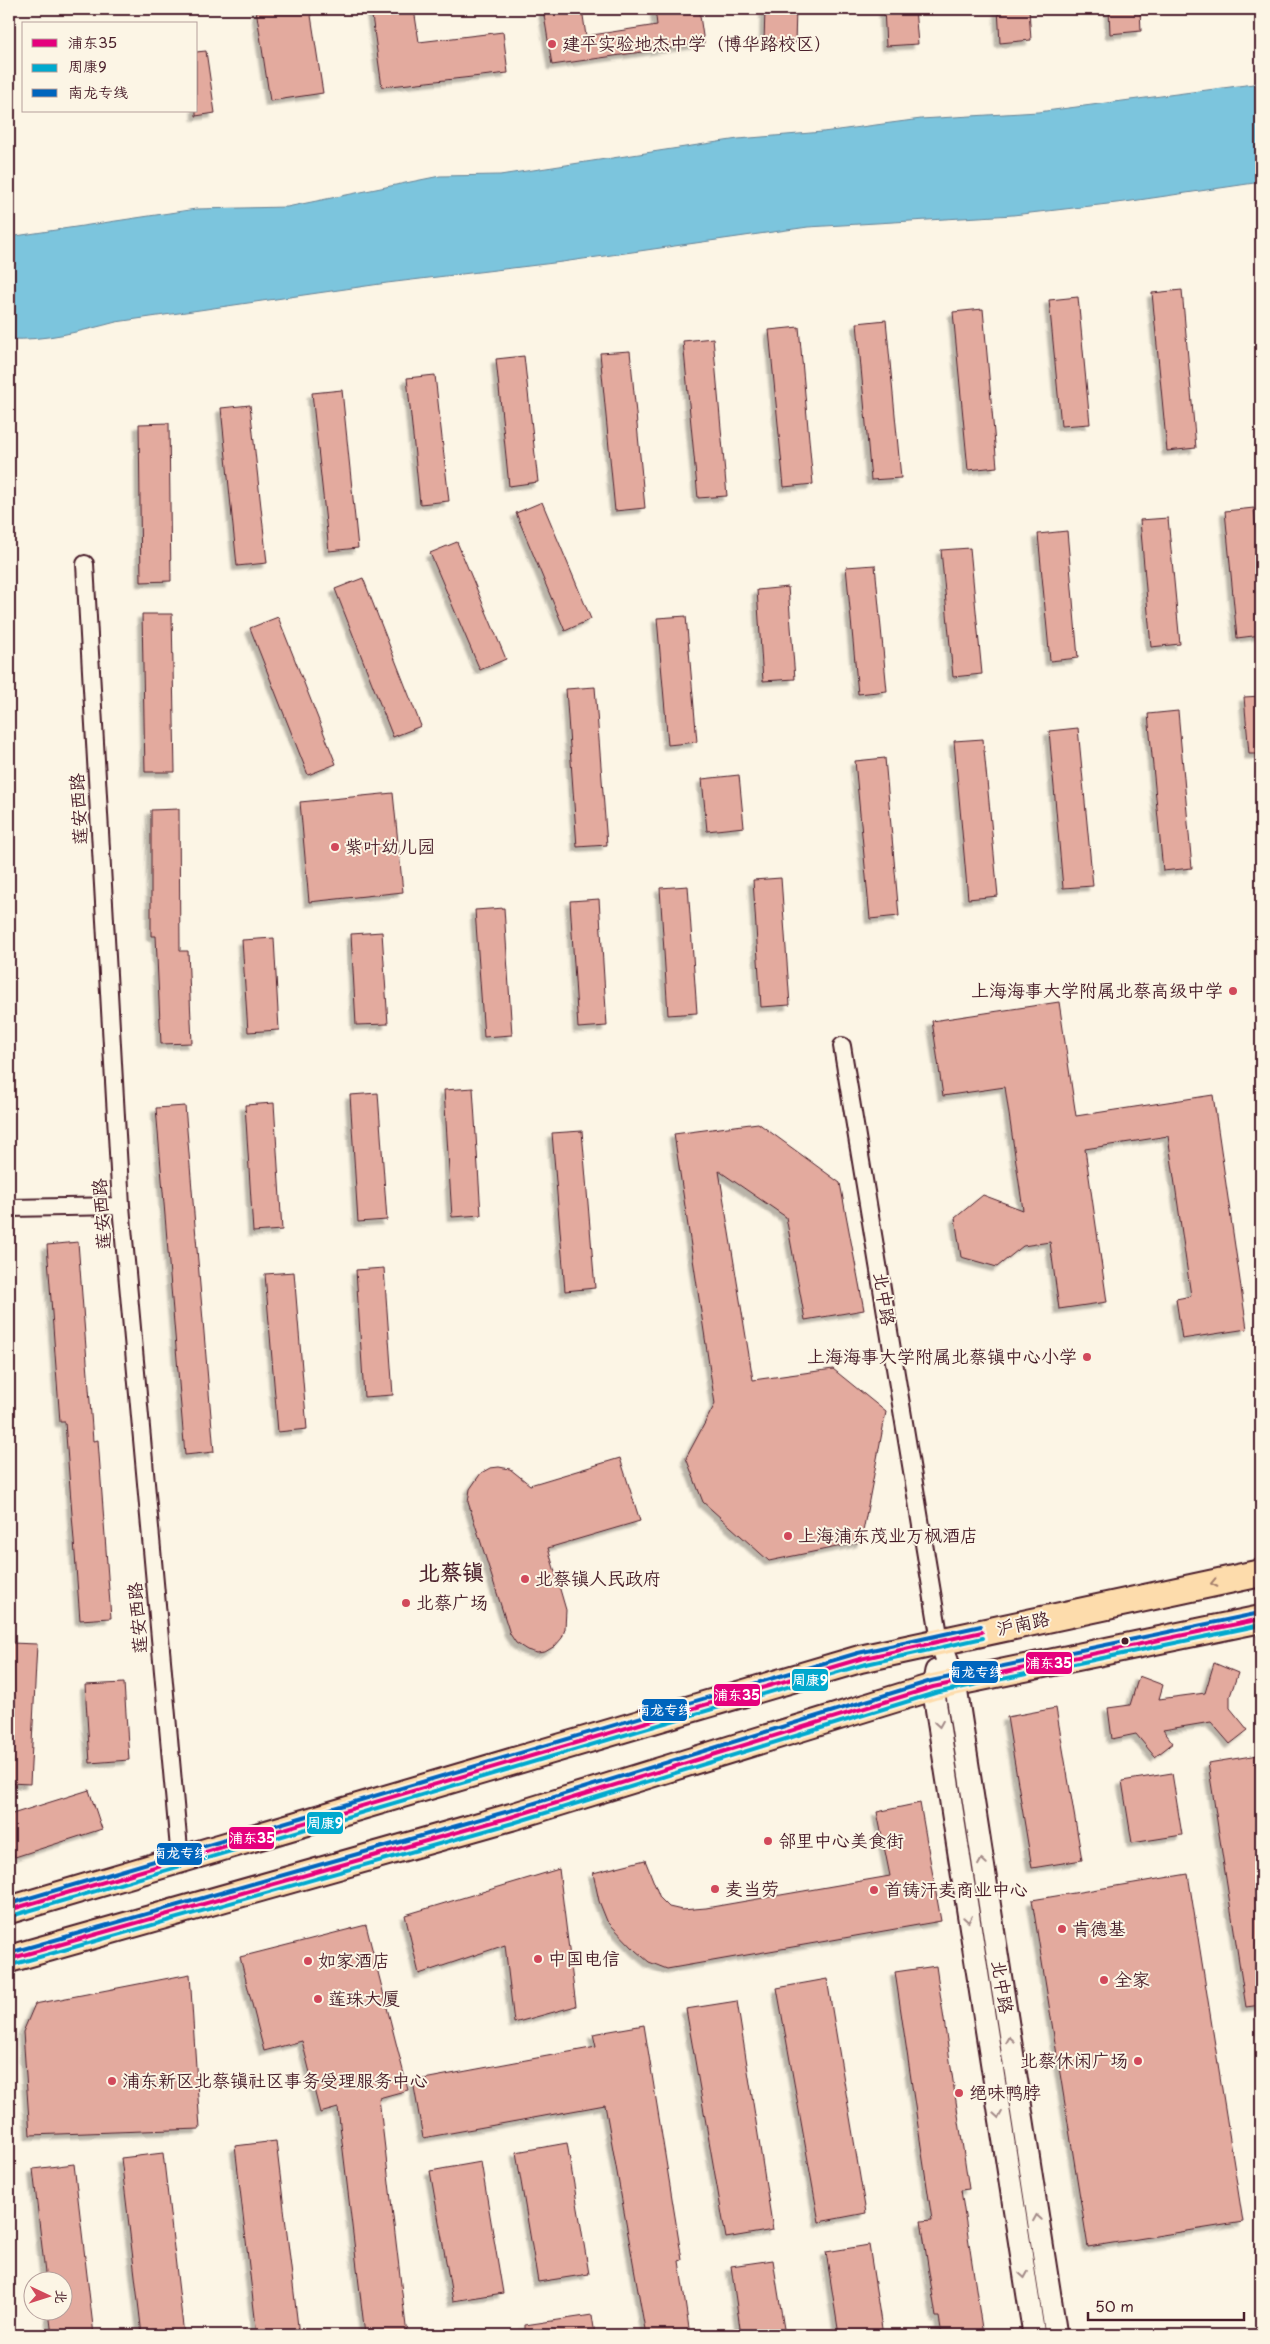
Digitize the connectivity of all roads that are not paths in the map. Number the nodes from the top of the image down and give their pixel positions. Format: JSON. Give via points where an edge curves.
{"nodes":[{"id":1,"x":85,"y":564,"type":"dead end"},
{"id":2,"x":842,"y":1046,"type":"dead end"},
{"id":3,"x":121,"y":1206,"type":"junction"},
{"id":4,"x":9,"y":1208,"type":"edge"},
{"id":5,"x":1261,"y":1574,"type":"edge"},
{"id":6,"x":1261,"y":1618,"type":"edge"},
{"id":7,"x":940,"y":1641,"type":"junction"},
{"id":8,"x":944,"y":1684,"type":"junction"},
{"id":9,"x":180,"y":1860,"type":"junction"},
{"id":10,"x":9,"y":1910,"type":"edge"},
{"id":11,"x":9,"y":1959,"type":"edge"},
{"id":12,"x":1034,"y":2335,"type":"edge"},
{"id":13,"x":1056,"y":2335,"type":"edge"}],
"edges":[{"from":1,"to":3,"type":"street","name":"莲安西路"},
{"from":2,"to":7,"type":"street","name":"北中路"},
{"from":3,"to":4,"type":"street"},
{"from":3,"to":9,"type":"street","name":"莲安西路"},
{"from":5,"to":7,"type":"main road","name":"沪南路","one_way":true},
{"from":6,"to":8,"type":"main road"},
{"from":7,"to":8,"type":"street","name":"北中路"},
{"from":7,"to":9,"type":"main road","name":"沪南路","via":[[851,1662]]},
{"from":8,"to":11,"type":"main road","via":[[511,1817]]},
{"from":8,"to":12,"type":"street","name":"北中路","one_way":true},
{"from":13,"to":8,"type":"street","name":"北中路","one_way":true},
{"from":9,"to":10,"type":"main road","name":"沪南路"}]}
